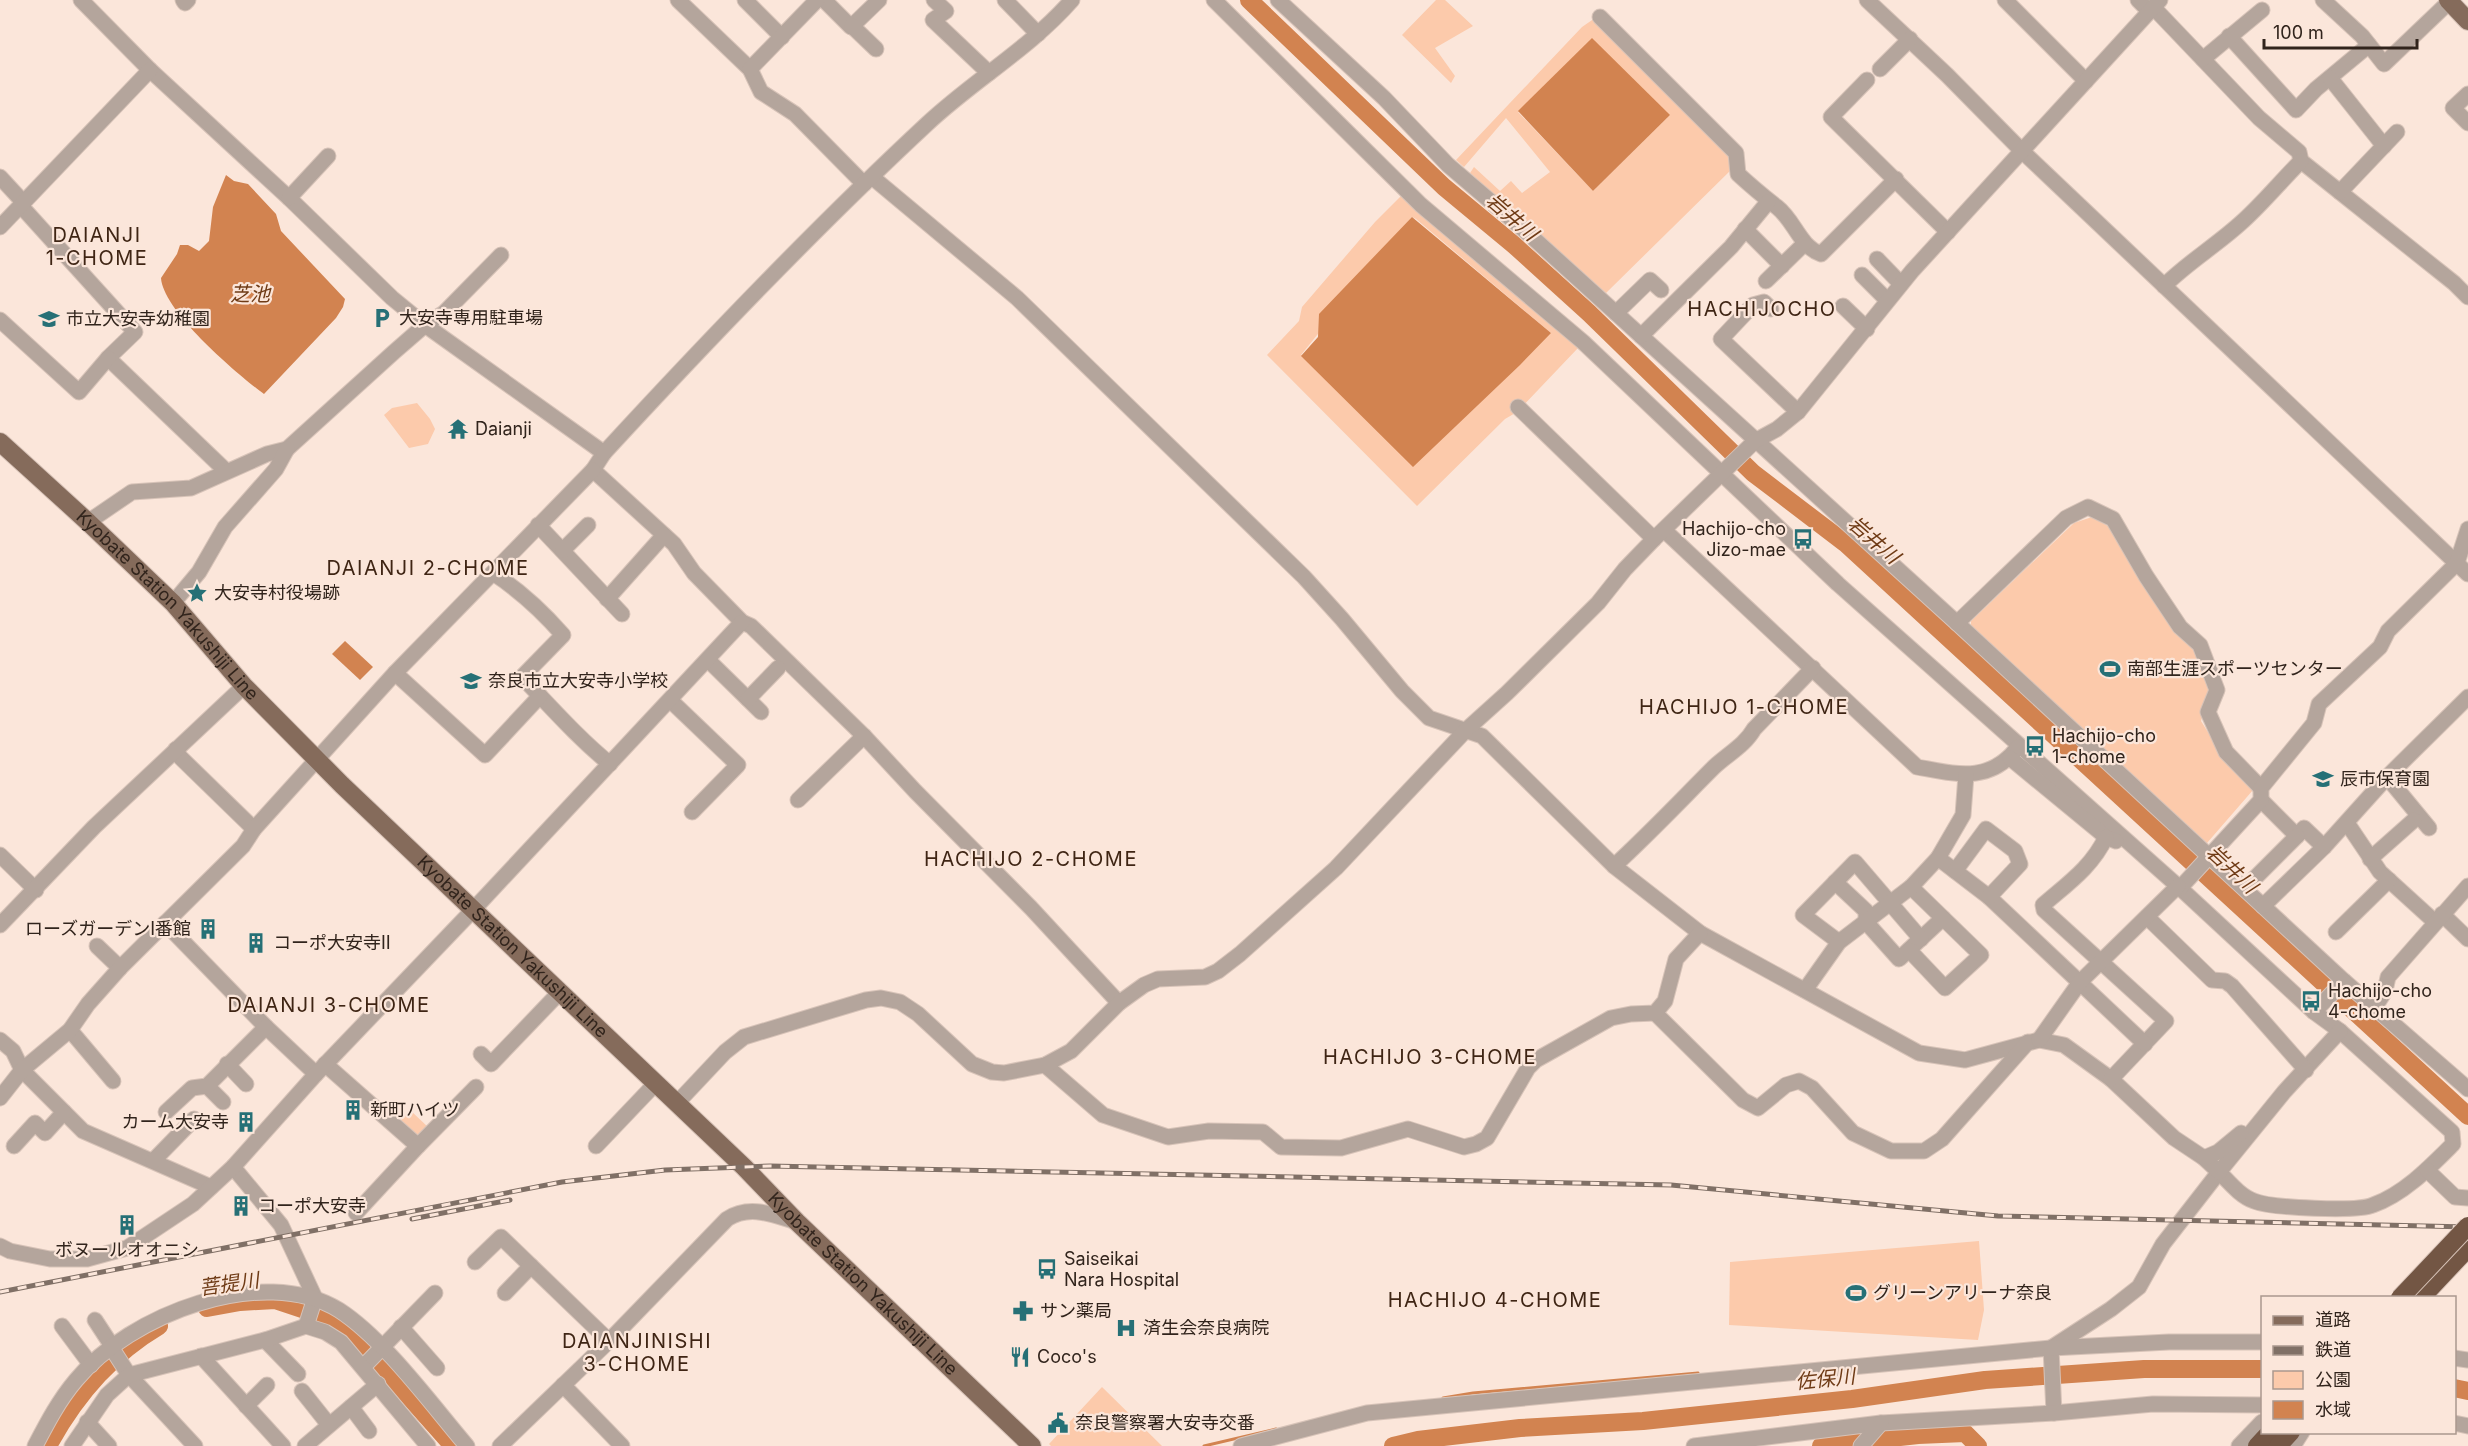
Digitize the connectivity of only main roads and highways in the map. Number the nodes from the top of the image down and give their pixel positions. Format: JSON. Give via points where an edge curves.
{"nodes":[{"id":1,"x":2449,"y":0,"type":"edge"},
{"id":2,"x":2468,"y":21,"type":"edge"},
{"id":3,"x":0,"y":442,"type":"edge"},
{"id":4,"x":2468,"y":1226,"type":"edge"},
{"id":5,"x":2468,"y":1248,"type":"edge"},
{"id":6,"x":2402,"y":1296,"type":"edge"},
{"id":7,"x":2423,"y":1296,"type":"edge"},
{"id":8,"x":2268,"y":1434,"type":"edge"},
{"id":9,"x":2289,"y":1434,"type":"edge"},
{"id":10,"x":1032,"y":1446,"type":"edge"},
{"id":11,"x":2257,"y":1446,"type":"edge"},
{"id":12,"x":2278,"y":1446,"type":"edge"}],
"edges":[{"from":1,"to":2,"type":"main road"},
{"from":3,"to":10,"type":"main road","name":"Kyobate Station Yakushiji Line","via":[[173,603],[243,686],[316,759]]},
{"from":4,"to":6,"type":"highway","bridge":true},
{"from":5,"to":7,"type":"highway"},
{"from":8,"to":11,"type":"highway"},
{"from":9,"to":12,"type":"highway"}]}
